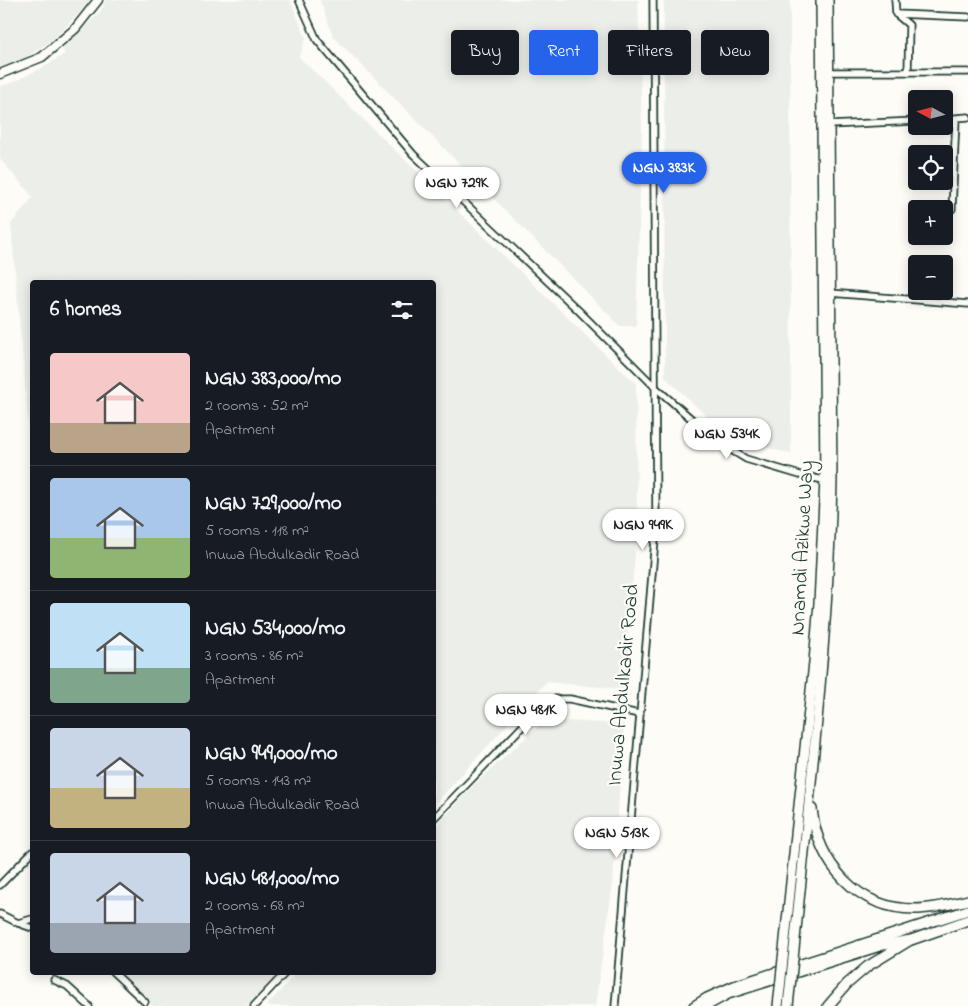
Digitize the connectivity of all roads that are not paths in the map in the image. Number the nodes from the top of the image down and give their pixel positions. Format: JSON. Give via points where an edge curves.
{"nodes":[{"id":1,"x":98,"y":0,"type":"edge"},
{"id":2,"x":299,"y":0,"type":"edge"},
{"id":3,"x":653,"y":0,"type":"edge"},
{"id":4,"x":821,"y":0,"type":"edge"},
{"id":5,"x":828,"y":0,"type":"edge"},
{"id":6,"x":895,"y":0,"type":"edge"},
{"id":7,"x":896,"y":14,"type":"junction"},
{"id":8,"x":968,"y":17,"type":"edge"},
{"id":9,"x":828,"y":72,"type":"junction"},
{"id":10,"x":908,"y":72,"type":"junction"},
{"id":11,"x":968,"y":72,"type":"edge"},
{"id":12,"x":0,"y":74,"type":"edge"},
{"id":13,"x":968,"y":117,"type":"edge"},
{"id":14,"x":956,"y":119,"type":"joint"},
{"id":15,"x":908,"y":121,"type":"edge"},
{"id":16,"x":829,"y":125,"type":"junction"},
{"id":17,"x":952,"y":200,"type":"edge"},
{"id":18,"x":830,"y":293,"type":"junction"},
{"id":19,"x":968,"y":304,"type":"edge"},
{"id":20,"x":656,"y":388,"type":"junction"},
{"id":21,"x":829,"y":481,"type":"junction"},
{"id":22,"x":639,"y":714,"type":"junction"},
{"id":23,"x":810,"y":793,"type":"junction"},
{"id":24,"x":436,"y":816,"type":"edge"},
{"id":25,"x":30,"y":854,"type":"edge"},
{"id":26,"x":0,"y":885,"type":"edge"},
{"id":27,"x":968,"y":900,"type":"edge"},
{"id":28,"x":968,"y":910,"type":"edge"},
{"id":29,"x":0,"y":914,"type":"edge"},
{"id":30,"x":30,"y":920,"type":"edge"},
{"id":31,"x":968,"y":920,"type":"edge"},
{"id":32,"x":18,"y":924,"type":"junction"},
{"id":33,"x":30,"y":927,"type":"edge"},
{"id":34,"x":911,"y":940,"type":"junction"},
{"id":35,"x":116,"y":975,"type":"edge"},
{"id":36,"x":283,"y":975,"type":"edge"},
{"id":37,"x":54,"y":980,"type":"dead end"},
{"id":38,"x":145,"y":1002,"type":"dead end"},
{"id":39,"x":89,"y":1006,"type":"edge"},
{"id":40,"x":254,"y":1006,"type":"edge"},
{"id":41,"x":615,"y":1006,"type":"edge"},
{"id":42,"x":694,"y":1006,"type":"edge"},
{"id":43,"x":706,"y":1006,"type":"edge"},
{"id":44,"x":778,"y":1006,"type":"edge"},
{"id":45,"x":788,"y":1006,"type":"edge"},
{"id":46,"x":828,"y":1006,"type":"edge"}],
"edges":[{"from":1,"to":12,"type":"main road","via":[[75,29],[42,57]]},
{"from":2,"to":20,"type":"street","via":[[317,40],[413,154]]},
{"from":3,"to":20,"type":"street","name":"Inuwa Abdulkadir Road"},
{"from":4,"to":21,"type":"highway","name":"Nnamdi Azikwe Way"},
{"from":5,"to":9,"type":"highway","name":"Nnamdi Azikwe Way"},
{"from":6,"to":7,"type":"street"},
{"from":7,"to":8,"type":"street"},
{"from":7,"to":10,"type":"street","via":[[909,25]]},
{"from":9,"to":10,"type":"street"},
{"from":9,"to":16,"type":"highway","name":"Nnamdi Azikwe Way"},
{"from":10,"to":11,"type":"street"},
{"from":13,"to":14,"type":"street"},
{"from":14,"to":17,"type":"street"},
{"from":15,"to":16,"type":"street"},
{"from":16,"to":18,"type":"highway","name":"Nnamdi Azikwe Way"},
{"from":18,"to":19,"type":"street"},
{"from":18,"to":21,"type":"highway","name":"Nnamdi Azikwe Way"},
{"from":20,"to":21,"type":"street","via":[[718,442],[746,459]]},
{"from":20,"to":22,"type":"street","name":"Inuwa Abdulkadir Road","via":[[656,528]]},
{"from":21,"to":23,"type":"highway","name":"Nnamdi Azikwe Way","via":[[829,577]]},
{"from":21,"to":44,"type":"highway","name":"Nnamdi Azikwe Way","bridge":true,"via":[[814,662]]},
{"from":22,"to":24,"type":"street","via":[[570,699],[555,699],[542,705]]},
{"from":22,"to":41,"type":"street","name":"Inuwa Abdulkadir Road"},
{"from":23,"to":27,"type":"highway","via":[[813,822],[821,848],[850,886],[878,903],[907,909]]},
{"from":23,"to":45,"type":"highway","name":"Nnamdi Azikwe Way","bridge":true},
{"from":25,"to":26,"type":"street"},
{"from":28,"to":42,"type":"highway","via":[[734,986]]},
{"from":29,"to":32,"type":"street"},
{"from":30,"to":32,"type":"street"},
{"from":31,"to":34,"type":"highway"},
{"from":32,"to":33,"type":"street"},
{"from":34,"to":43,"type":"highway","via":[[883,945],[728,994]]},
{"from":34,"to":46,"type":"highway","via":[[868,966]]},
{"from":35,"to":38,"type":"street"},
{"from":36,"to":40,"type":"street"},
{"from":37,"to":39,"type":"street","via":[[67,986]]}]}
